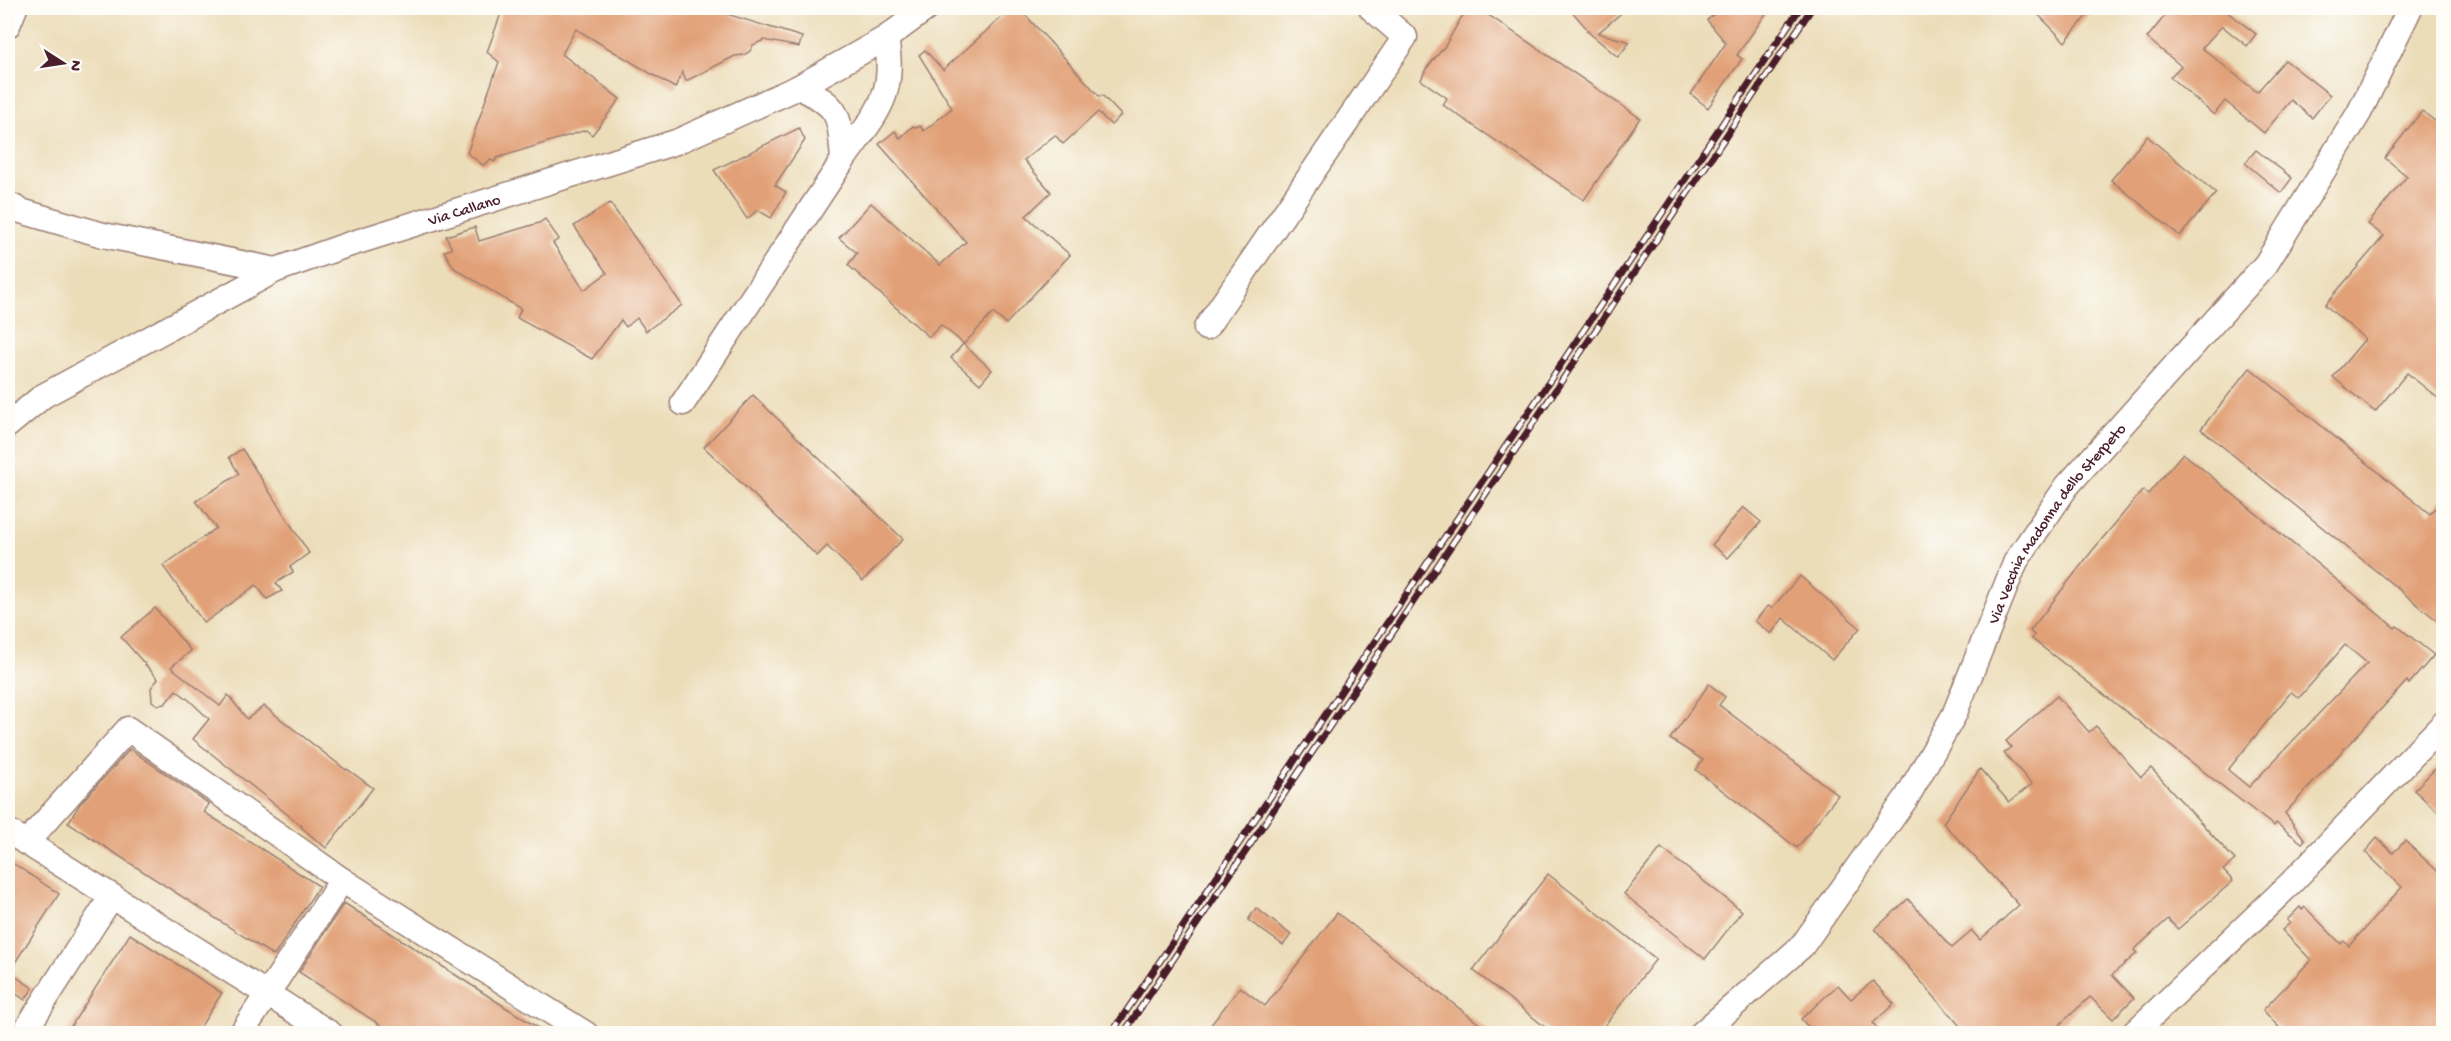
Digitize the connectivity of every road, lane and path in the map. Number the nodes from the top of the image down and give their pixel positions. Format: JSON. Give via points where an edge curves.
{"nodes":[{"id":1,"x":15,"y":8,"type":"edge"},
{"id":2,"x":927,"y":8,"type":"edge"},
{"id":3,"x":1371,"y":8,"type":"edge"},
{"id":4,"x":2410,"y":8,"type":"edge"},
{"id":5,"x":8,"y":25,"type":"edge"},
{"id":6,"x":886,"y":38,"type":"junction"},
{"id":7,"x":799,"y":87,"type":"junction"},
{"id":8,"x":843,"y":160,"type":"junction"},
{"id":9,"x":8,"y":204,"type":"edge"},
{"id":10,"x":276,"y":270,"type":"junction"},
{"id":11,"x":1206,"y":328,"type":"dead end"},
{"id":12,"x":683,"y":402,"type":"dead end"},
{"id":13,"x":8,"y":425,"type":"edge"},
{"id":14,"x":2444,"y":723,"type":"edge"},
{"id":15,"x":17,"y":837,"type":"edge"},
{"id":16,"x":342,"y":880,"type":"junction"},
{"id":17,"x":112,"y":896,"type":"junction"},
{"id":18,"x":267,"y":993,"type":"junction"},
{"id":19,"x":23,"y":1034,"type":"edge"},
{"id":20,"x":240,"y":1034,"type":"edge"},
{"id":21,"x":331,"y":1034,"type":"edge"},
{"id":22,"x":586,"y":1034,"type":"edge"},
{"id":23,"x":1701,"y":1034,"type":"edge"},
{"id":24,"x":2133,"y":1034,"type":"edge"}],
"edges":[{"from":1,"to":5,"type":"street"},
{"from":2,"to":6,"type":"street","name":"Via Callano"},
{"from":3,"to":11,"type":"street","via":[[1405,37]]},
{"from":4,"to":23,"type":"street","name":"Via Vecchia Madonna dello Sterpeto","via":[[2359,114],[2266,264],[2067,486],[2016,561],[1954,715],[1906,796],[1802,946]]},
{"from":6,"to":7,"type":"street","name":"Via Callano"},
{"from":6,"to":8,"type":"street","via":[[890,62],[886,91]]},
{"from":7,"to":8,"type":"street","via":[[835,110]]},
{"from":7,"to":10,"type":"street","name":"Via Callano","via":[[676,142]]},
{"from":8,"to":12,"type":"street"},
{"from":9,"to":10,"type":"street","via":[[103,235]]},
{"from":10,"to":13,"type":"street","name":"Via Callano","via":[[43,396]]},
{"from":14,"to":24,"type":"street","via":[[2290,884]]},
{"from":15,"to":16,"type":"street","via":[[128,729]]},
{"from":15,"to":17,"type":"street"},
{"from":16,"to":18,"type":"street"},
{"from":16,"to":22,"type":"street"},
{"from":17,"to":18,"type":"street"},
{"from":17,"to":19,"type":"street"},
{"from":18,"to":20,"type":"street"},
{"from":18,"to":21,"type":"street"}]}
